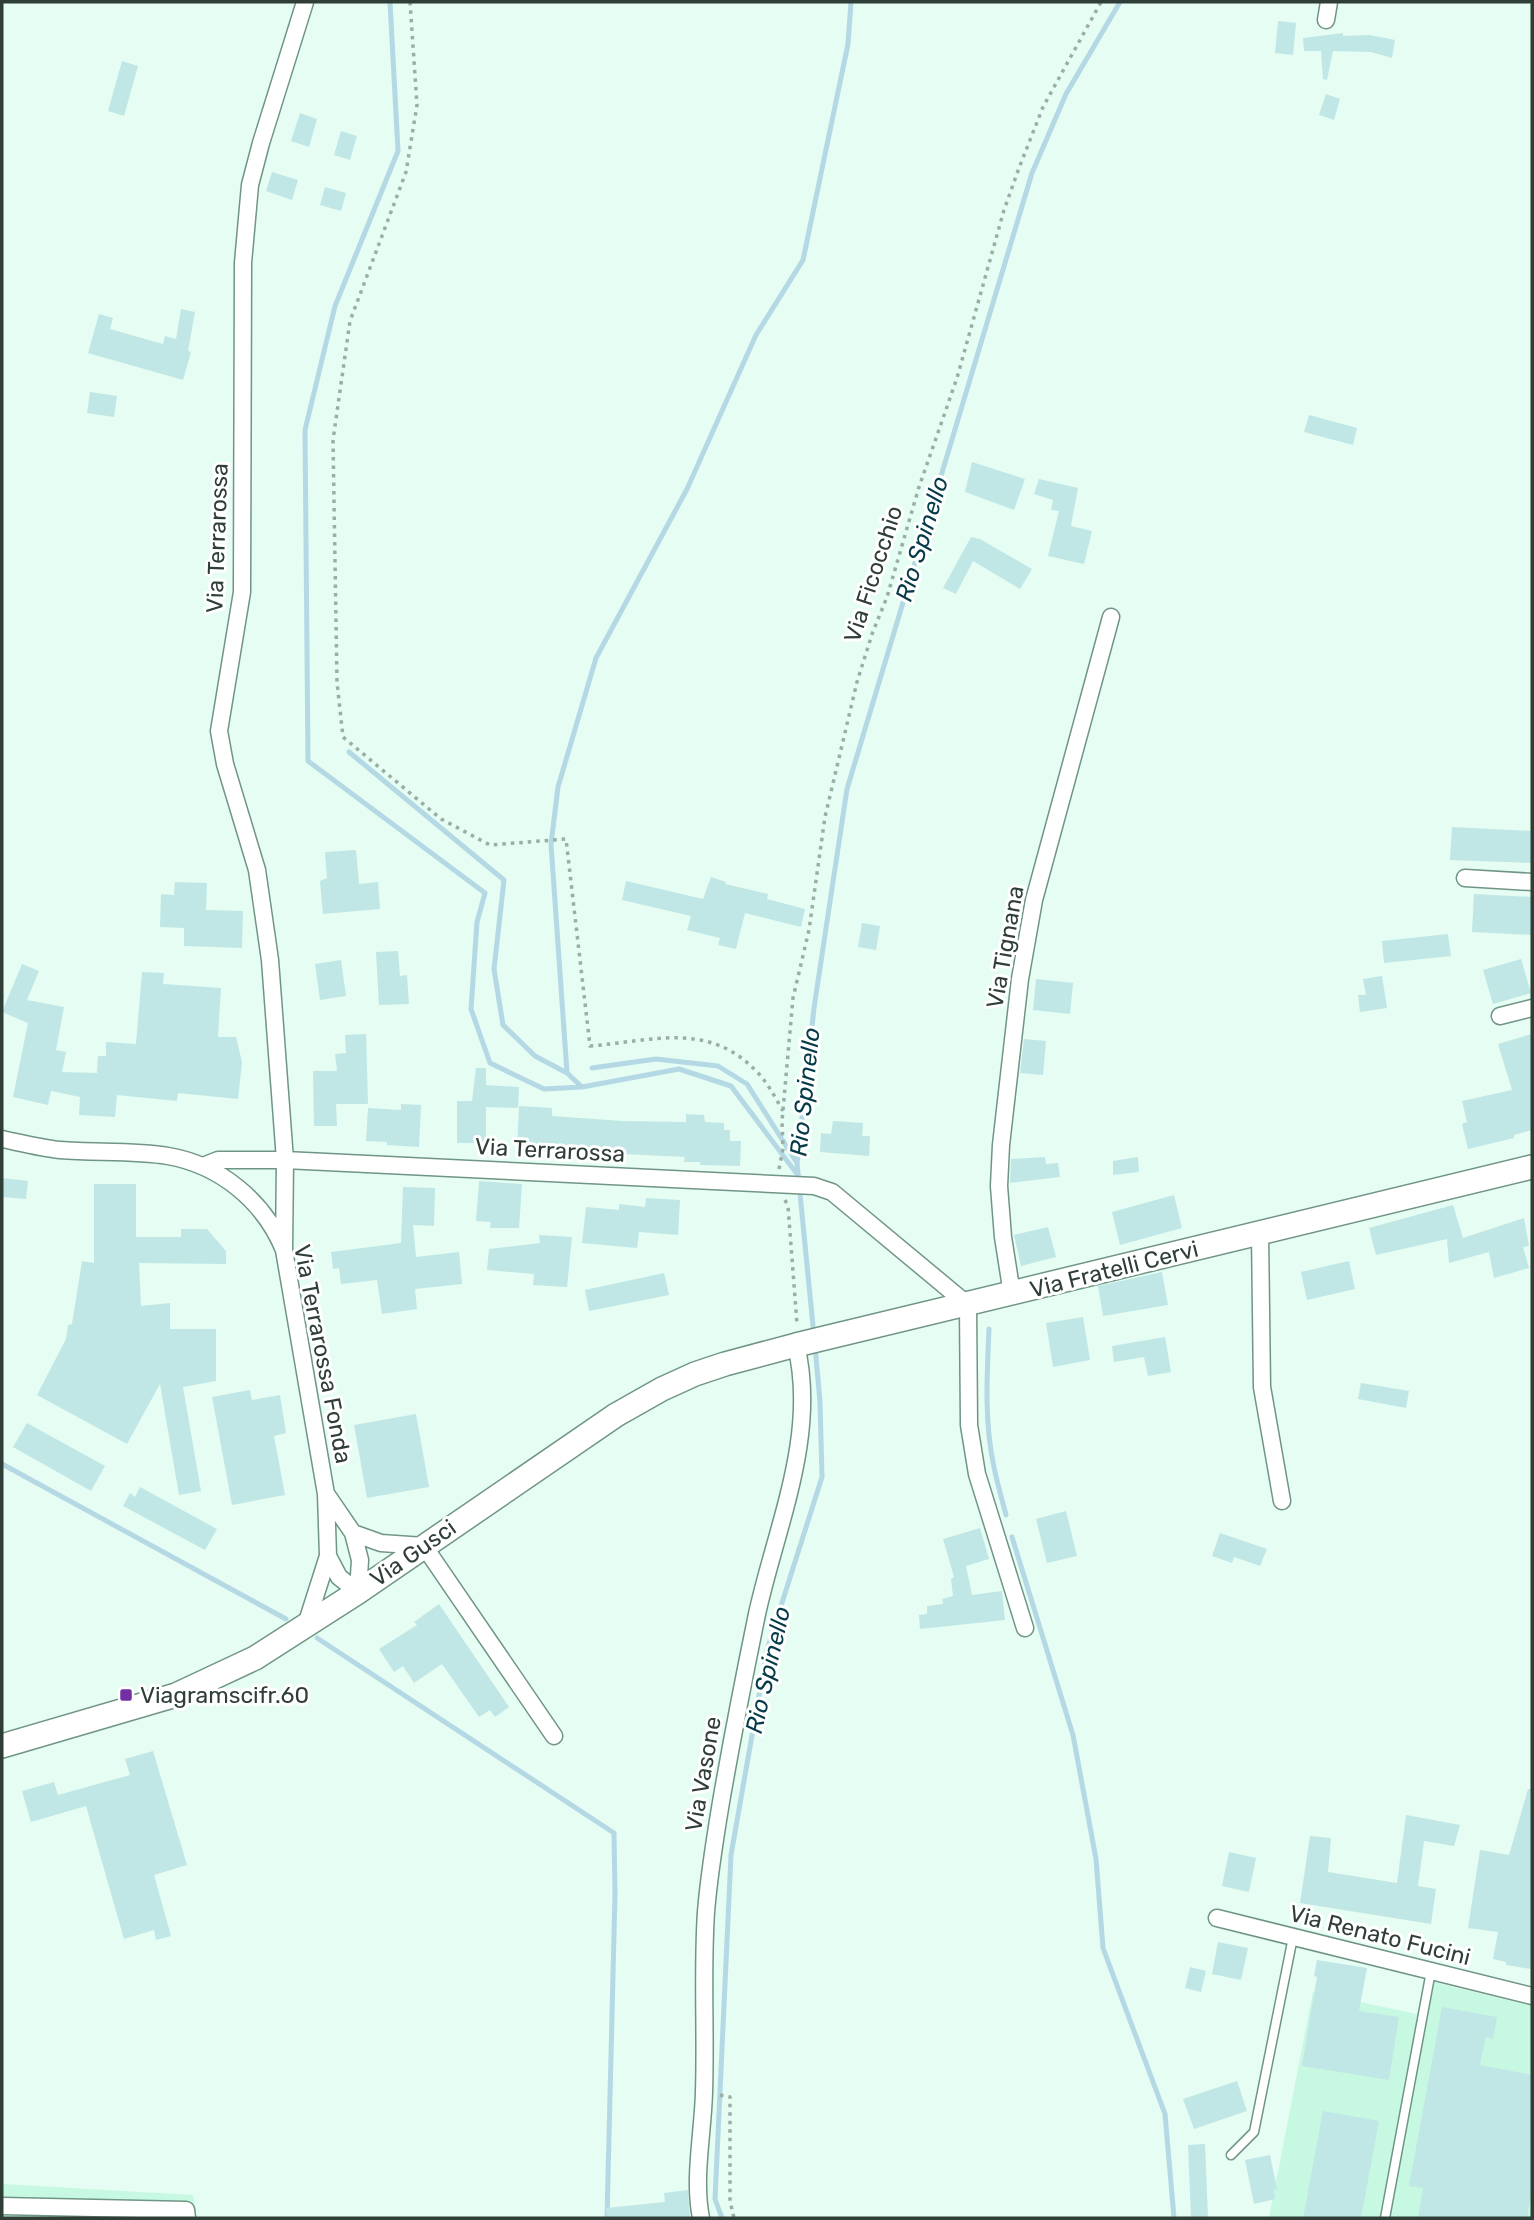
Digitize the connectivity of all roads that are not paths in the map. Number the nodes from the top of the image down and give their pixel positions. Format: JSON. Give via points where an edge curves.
{"nodes":[{"id":1,"x":305,"y":2,"type":"edge"},
{"id":2,"x":1329,"y":2,"type":"edge"},
{"id":3,"x":1325,"y":19,"type":"dead end"},
{"id":4,"x":1111,"y":617,"type":"dead end"},
{"id":5,"x":1465,"y":878,"type":"dead end"},
{"id":6,"x":1532,"y":882,"type":"edge"},
{"id":7,"x":1532,"y":1008,"type":"edge"},
{"id":8,"x":1500,"y":1016,"type":"dead end"},
{"id":9,"x":2,"y":1139,"type":"edge"},
{"id":10,"x":285,"y":1160,"type":"junction"},
{"id":11,"x":203,"y":1166,"type":"junction"},
{"id":12,"x":1532,"y":1167,"type":"edge"},
{"id":13,"x":1260,"y":1233,"type":"junction"},
{"id":14,"x":284,"y":1250,"type":"junction"},
{"id":15,"x":1012,"y":1294,"type":"junction"},
{"id":16,"x":968,"y":1304,"type":"junction"},
{"id":17,"x":805,"y":1344,"type":"junction"},
{"id":18,"x":326,"y":1493,"type":"junction"},
{"id":19,"x":1282,"y":1501,"type":"dead end"},
{"id":20,"x":353,"y":1533,"type":"junction"},
{"id":21,"x":424,"y":1546,"type":"junction"},
{"id":22,"x":328,"y":1556,"type":"junction"},
{"id":23,"x":358,"y":1592,"type":"junction"},
{"id":24,"x":306,"y":1625,"type":"junction"},
{"id":25,"x":1025,"y":1628,"type":"dead end"},
{"id":26,"x":554,"y":1736,"type":"dead end"},
{"id":27,"x":2,"y":1746,"type":"edge"},
{"id":28,"x":1217,"y":1918,"type":"dead end"},
{"id":29,"x":1293,"y":1937,"type":"junction"},
{"id":30,"x":1431,"y":1971,"type":"junction"},
{"id":31,"x":1532,"y":1996,"type":"edge"},
{"id":32,"x":1231,"y":2155,"type":"dead end"},
{"id":33,"x":2,"y":2206,"type":"edge"},
{"id":34,"x":187,"y":2218,"type":"edge"},
{"id":35,"x":701,"y":2218,"type":"edge"},
{"id":36,"x":1385,"y":2218,"type":"edge"}],
"edges":[{"from":1,"to":10,"type":"street","name":"Via Terrarossa","via":[[250,185],[243,263],[242,592],[219,731],[257,870],[270,960]]},
{"from":2,"to":3,"type":"street"},
{"from":4,"to":15,"type":"street","name":"Via Tignana","via":[[1034,900],[1020,979],[999,1186]]},
{"from":5,"to":6,"type":"street"},
{"from":7,"to":8,"type":"street"},
{"from":9,"to":11,"type":"street","name":"Via Terrarossa Fonda","via":[[57,1149],[167,1156]]},
{"from":10,"to":11,"type":"street","name":"Via Terrarossa","via":[[218,1160]]},
{"from":10,"to":14,"type":"street","name":"Via Terrarossa"},
{"from":10,"to":16,"type":"street","name":"Via Terrarossa","via":[[814,1185],[845,1202]]},
{"from":11,"to":14,"type":"street","name":"Via Terrarossa Fonda","via":[[241,1190],[265,1214]]},
{"from":12,"to":13,"type":"street","name":"Via Fratelli Cervi"},
{"from":13,"to":15,"type":"street","name":"Via Fratelli Cervi"},
{"from":13,"to":19,"type":"street","via":[[1262,1387]]},
{"from":14,"to":18,"type":"street","name":"Via Terrarossa Fonda"},
{"from":15,"to":16,"type":"street","name":"Via Fratelli Cervi"},
{"from":16,"to":17,"type":"street","name":"Via Fratelli Cervi"},
{"from":16,"to":25,"type":"street","via":[[970,1425],[977,1474]]},
{"from":17,"to":21,"type":"street","name":"Via Gusci","via":[[695,1374],[639,1401]]},
{"from":17,"to":35,"type":"street","name":"Via Vasone","via":[[799,1447],[740,1693],[709,1878]]},
{"from":18,"to":20,"type":"street"},
{"from":18,"to":22,"type":"street","name":"Via Terrarossa Fonda"},
{"from":20,"to":21,"type":"street","via":[[382,1543]]},
{"from":20,"to":23,"type":"street","via":[[360,1560]]},
{"from":21,"to":23,"type":"street","name":"Via Gusci"},
{"from":21,"to":26,"type":"street"},
{"from":22,"to":23,"type":"street","via":[[339,1577]]},
{"from":22,"to":24,"type":"street"},
{"from":23,"to":24,"type":"street","name":"Via Gusci"},
{"from":24,"to":27,"type":"street","name":"Via Gusci","via":[[255,1658],[176,1695]]},
{"from":28,"to":29,"type":"street","name":"Via Renato Fucini"},
{"from":29,"to":30,"type":"street","name":"Via Renato Fucini"},
{"from":29,"to":32,"type":"lane","via":[[1254,2133]]},
{"from":30,"to":31,"type":"street","name":"Via Renato Fucini"},
{"from":30,"to":36,"type":"lane"},
{"from":33,"to":34,"type":"street","via":[[186,2210]]}]}
